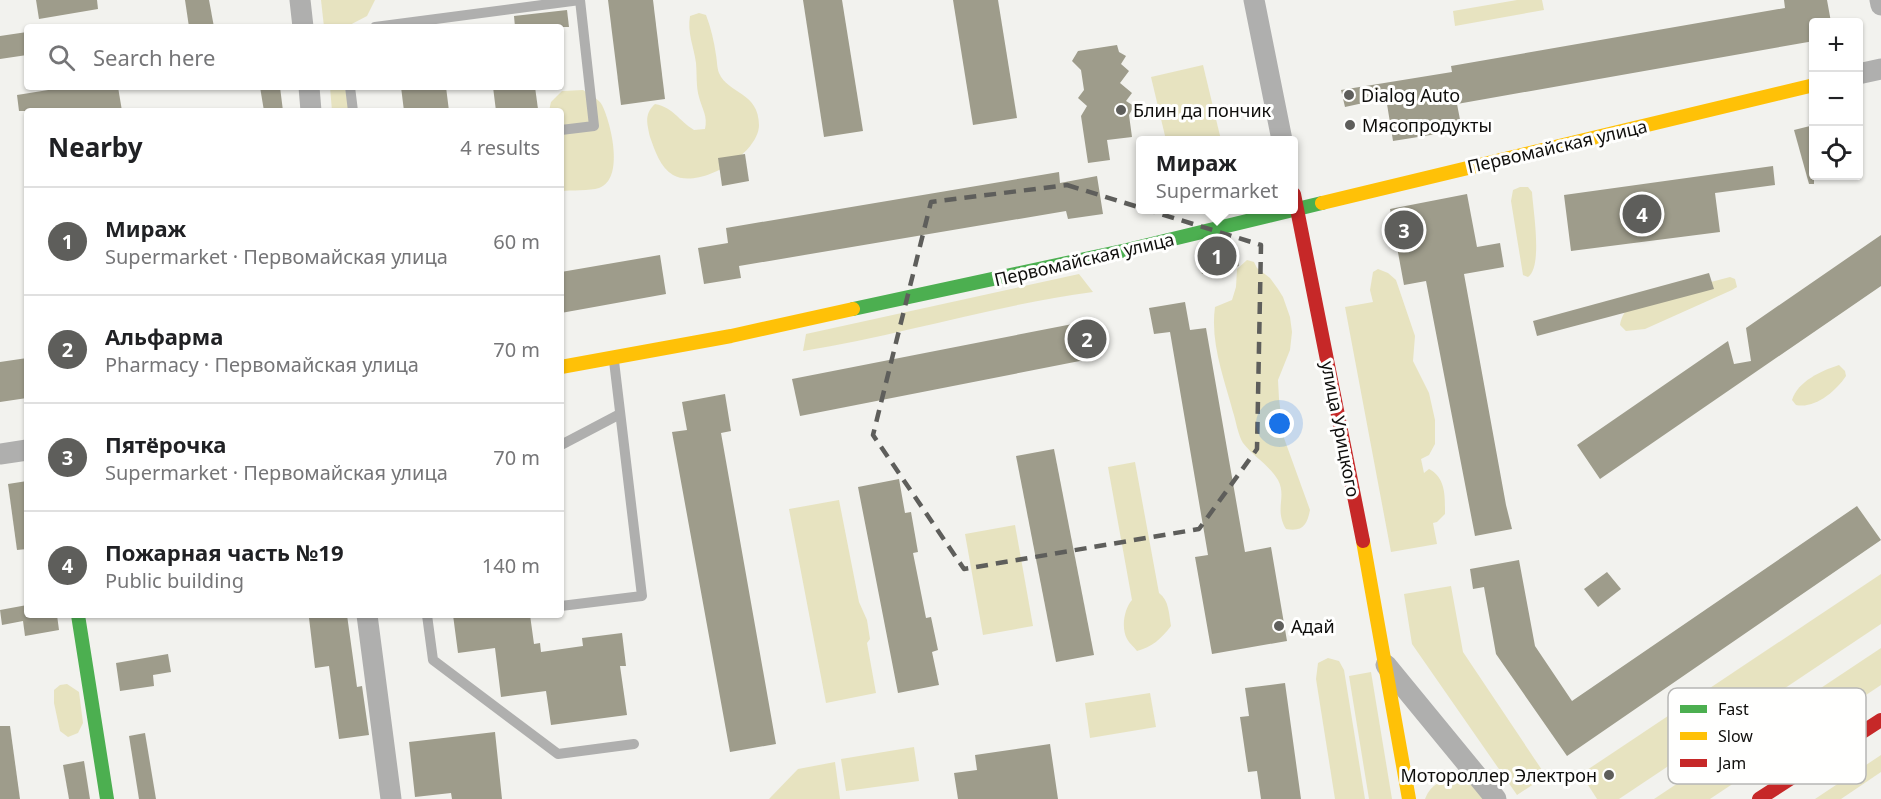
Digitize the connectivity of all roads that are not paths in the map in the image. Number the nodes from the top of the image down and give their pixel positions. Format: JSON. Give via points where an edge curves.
{"nodes":[{"id":1,"x":300,"y":0,"type":"edge"},
{"id":2,"x":580,"y":0,"type":"edge"},
{"id":3,"x":1254,"y":0,"type":"edge"},
{"id":4,"x":1880,"y":0,"type":"edge"},
{"id":5,"x":1881,"y":5,"type":"edge"},
{"id":6,"x":303,"y":24,"type":"edge"},
{"id":7,"x":398,"y":24,"type":"edge"},
{"id":8,"x":1881,"y":69,"type":"edge"},
{"id":9,"x":1863,"y":73,"type":"edge"},
{"id":10,"x":1809,"y":86,"type":"edge"},
{"id":11,"x":309,"y":90,"type":"edge"},
{"id":12,"x":350,"y":90,"type":"edge"},
{"id":13,"x":311,"y":108,"type":"edge"},
{"id":14,"x":353,"y":108,"type":"edge"},
{"id":15,"x":564,"y":130,"type":"edge"},
{"id":16,"x":1281,"y":136,"type":"edge"},
{"id":17,"x":1298,"y":210,"type":"edge"},
{"id":18,"x":1280,"y":214,"type":"edge"},
{"id":19,"x":1298,"y":214,"type":"edge"},
{"id":20,"x":613,"y":357,"type":"junction"},
{"id":21,"x":564,"y":366,"type":"edge"},
{"id":22,"x":620,"y":414,"type":"junction"},
{"id":23,"x":564,"y":443,"type":"edge"},
{"id":24,"x":24,"y":450,"type":"edge"},
{"id":25,"x":0,"y":454,"type":"edge"},
{"id":26,"x":564,"y":606,"type":"edge"},
{"id":27,"x":78,"y":618,"type":"edge"},
{"id":28,"x":367,"y":618,"type":"edge"},
{"id":29,"x":427,"y":618,"type":"edge"},
{"id":30,"x":1385,"y":664,"type":"junction"},
{"id":31,"x":1881,"y":720,"type":"edge"},
{"id":32,"x":1866,"y":730,"type":"edge"},
{"id":33,"x":634,"y":744,"type":"dead end"},
{"id":34,"x":1782,"y":784,"type":"edge"},
{"id":35,"x":107,"y":799,"type":"edge"},
{"id":36,"x":391,"y":799,"type":"edge"},
{"id":37,"x":1408,"y":799,"type":"edge"},
{"id":38,"x":1496,"y":799,"type":"edge"},
{"id":39,"x":1759,"y":799,"type":"edge"}],
"edges":[{"from":1,"to":6,"type":"street"},
{"from":2,"to":7,"type":"lane"},
{"from":2,"to":15,"type":"lane","via":[[594,126]]},
{"from":3,"to":16,"type":"street"},
{"from":4,"to":5,"type":"street"},
{"from":8,"to":9,"type":"street"},
{"from":10,"to":17,"type":"street","name":"Первомайская улица"},
{"from":11,"to":13,"type":"street"},
{"from":12,"to":14,"type":"lane"},
{"from":18,"to":20,"type":"street","name":"Первомайская улица","via":[[927,294]]},
{"from":19,"to":30,"type":"street","name":"улица Урицкого"},
{"from":20,"to":21,"type":"street","name":"Первомайская улица"},
{"from":20,"to":22,"type":"lane"},
{"from":22,"to":23,"type":"lane"},
{"from":22,"to":26,"type":"lane","via":[[642,596]]},
{"from":24,"to":25,"type":"street"},
{"from":27,"to":35,"type":"street"},
{"from":28,"to":36,"type":"street"},
{"from":29,"to":33,"type":"lane","via":[[433,660],[558,754]]},
{"from":30,"to":37,"type":"street","name":"улица Урицкого"},
{"from":30,"to":38,"type":"street","name":"улица Урицкого"},
{"from":31,"to":32,"type":"street"},
{"from":34,"to":39,"type":"street"}]}
